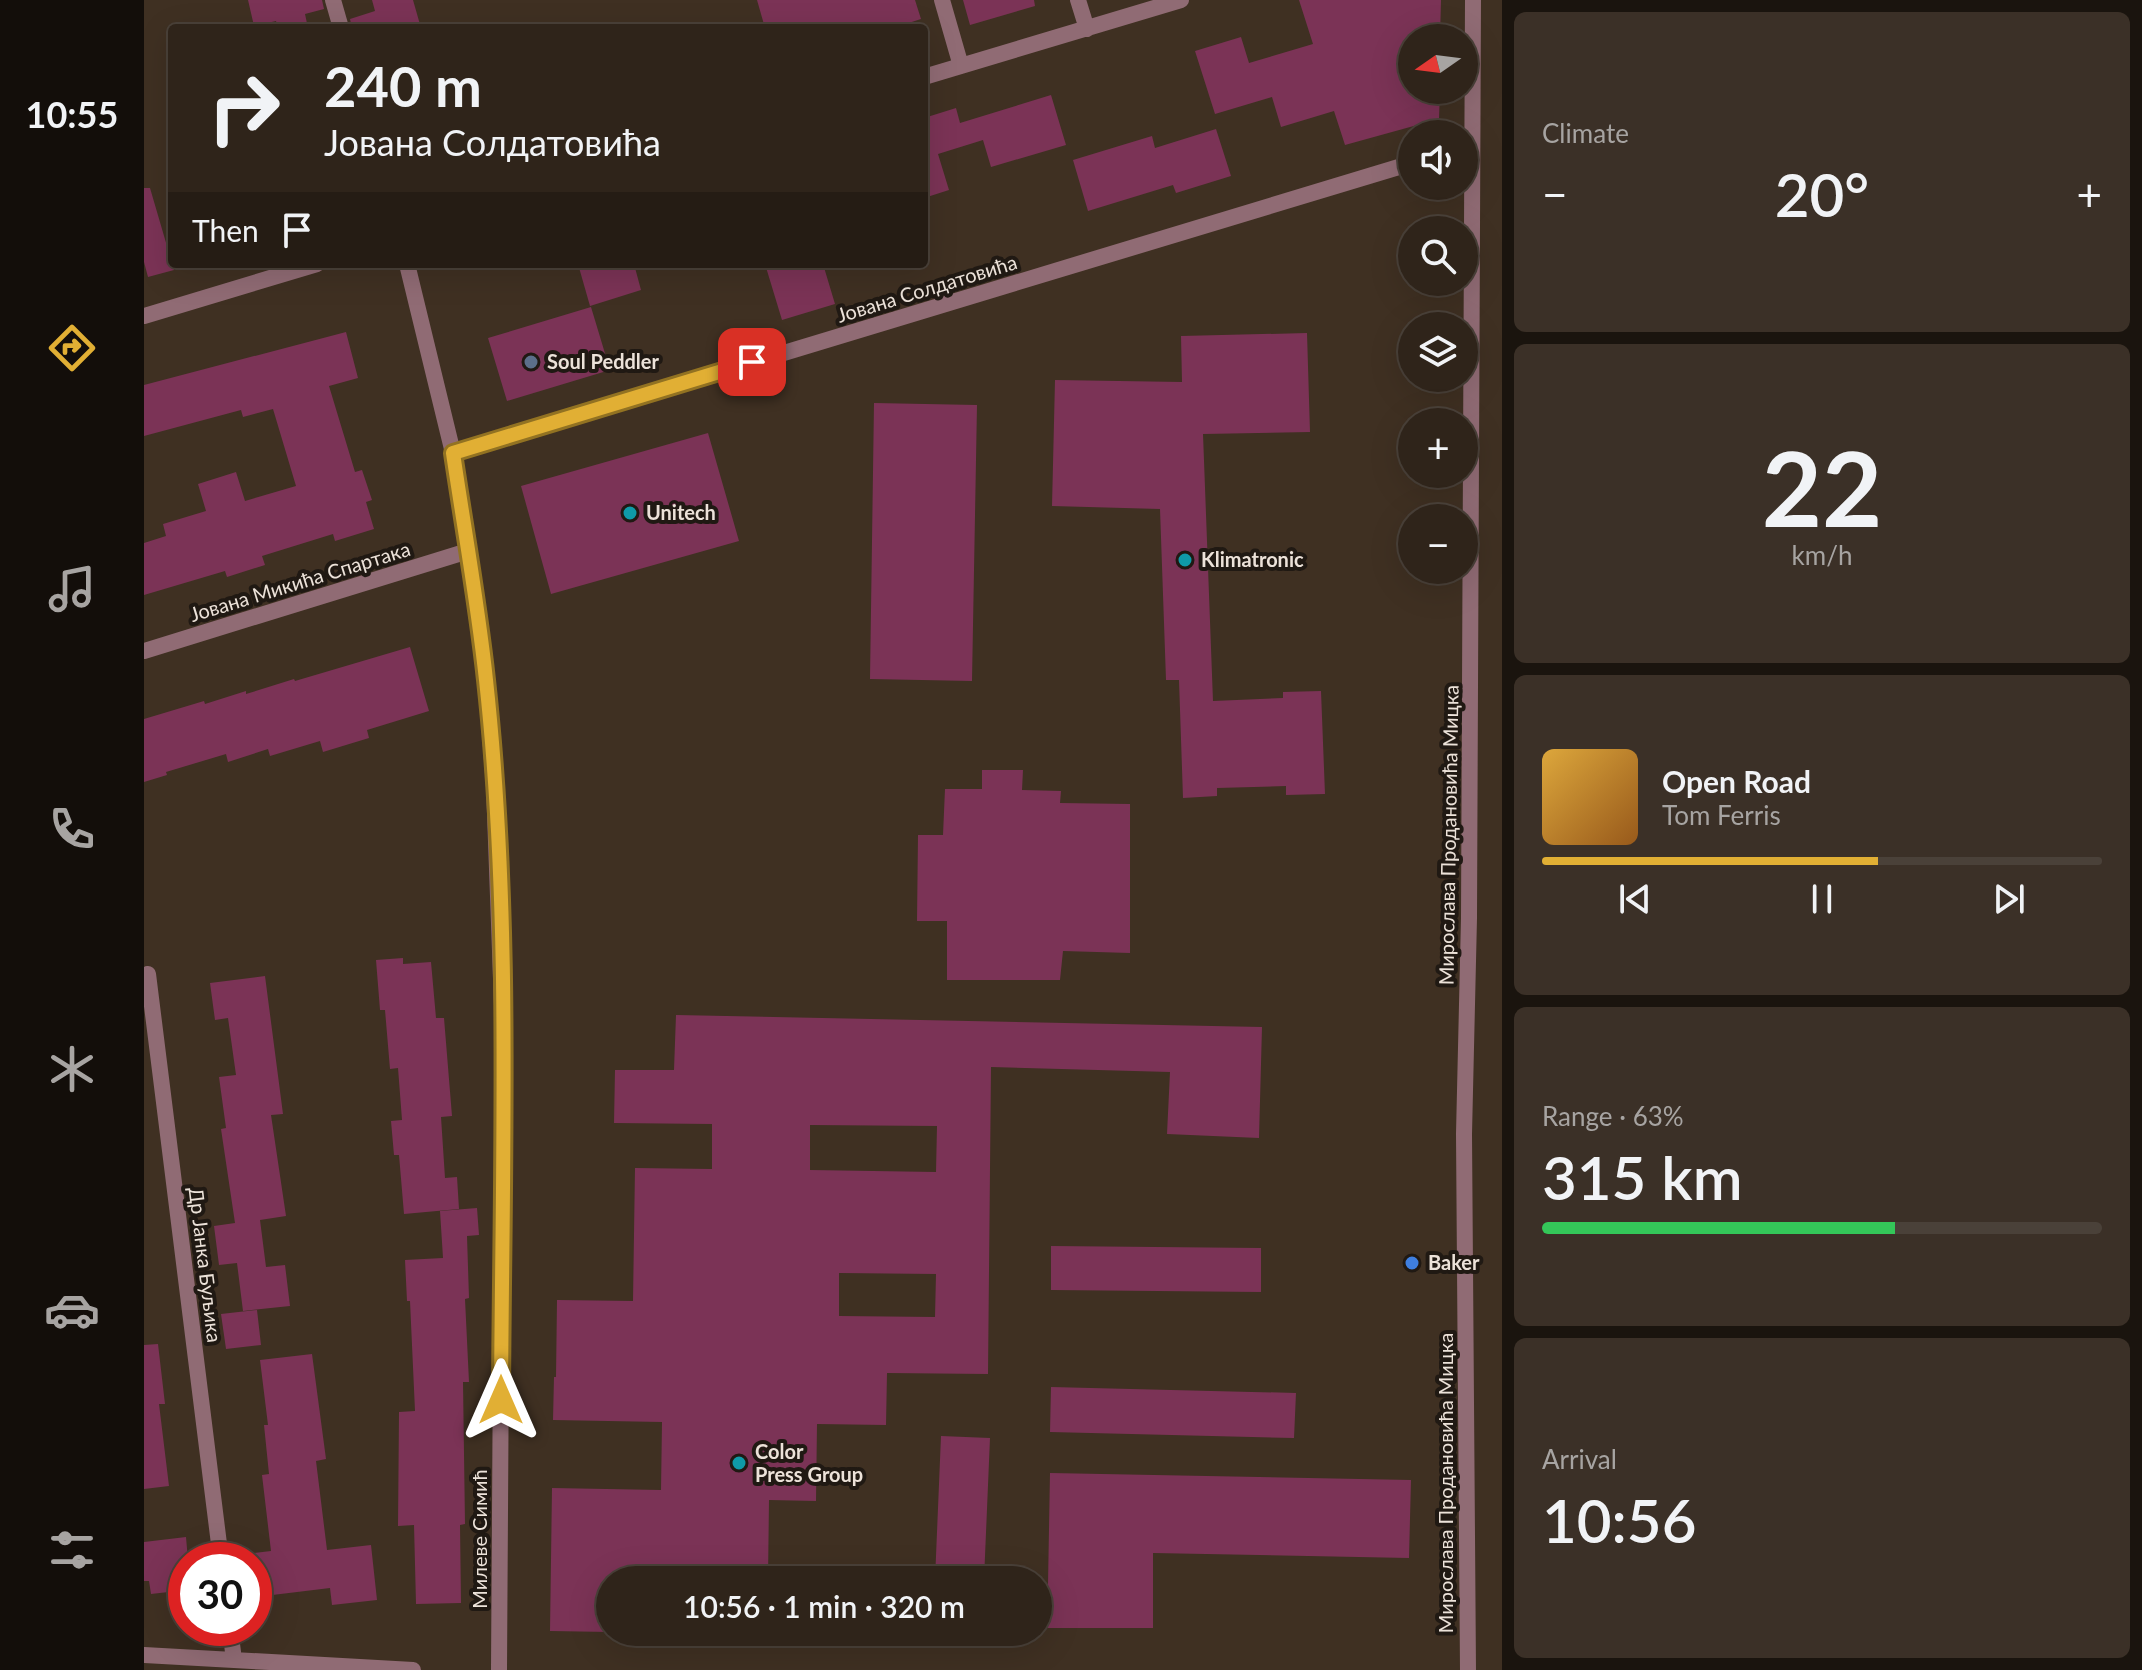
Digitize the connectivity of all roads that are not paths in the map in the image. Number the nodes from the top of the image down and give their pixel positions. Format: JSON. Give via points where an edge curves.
{"nodes":[{"id":1,"x":333,"y":0,"type":"edge"},
{"id":2,"x":942,"y":0,"type":"edge"},
{"id":3,"x":1078,"y":0,"type":"edge"},
{"id":4,"x":1181,"y":0,"type":"edge"},
{"id":5,"x":1473,"y":0,"type":"edge"},
{"id":6,"x":340,"y":24,"type":"edge"},
{"id":7,"x":1087,"y":29,"type":"junction"},
{"id":8,"x":961,"y":66,"type":"junction"},
{"id":9,"x":928,"y":76,"type":"edge"},
{"id":10,"x":1469,"y":120,"type":"edge"},
{"id":11,"x":1398,"y":167,"type":"edge"},
{"id":12,"x":1468,"y":200,"type":"edge"},
{"id":13,"x":304,"y":268,"type":"edge"},
{"id":14,"x":408,"y":268,"type":"edge"},
{"id":15,"x":144,"y":316,"type":"edge"},
{"id":16,"x":453,"y":453,"type":"junction"},
{"id":17,"x":468,"y":551,"type":"junction"},
{"id":18,"x":144,"y":651,"type":"edge"},
{"id":19,"x":148,"y":974,"type":"dead end"},
{"id":20,"x":219,"y":1542,"type":"edge"},
{"id":21,"x":232,"y":1646,"type":"edge"},
{"id":22,"x":144,"y":1655,"type":"edge"},
{"id":23,"x":234,"y":1660,"type":"junction"},
{"id":24,"x":413,"y":1670,"type":"edge"},
{"id":25,"x":499,"y":1670,"type":"edge"},
{"id":26,"x":1468,"y":1670,"type":"edge"}],
"edges":[{"from":1,"to":6,"type":"street"},
{"from":2,"to":8,"type":"street"},
{"from":3,"to":7,"type":"street"},
{"from":4,"to":7,"type":"street"},
{"from":5,"to":10,"type":"street","name":"Мирослава Продановића Мицка"},
{"from":7,"to":8,"type":"street"},
{"from":8,"to":9,"type":"street"},
{"from":11,"to":16,"type":"street","name":"Јована Солдатовића"},
{"from":12,"to":26,"type":"street","name":"Мирослава Продановића Мицка","via":[[1469,918],[1464,1134]]},
{"from":13,"to":15,"type":"street"},
{"from":14,"to":16,"type":"street","name":"Милеве Симић"},
{"from":16,"to":17,"type":"street","name":"Милеве Симић"},
{"from":17,"to":18,"type":"street","name":"Јована Микића Спартака"},
{"from":17,"to":25,"type":"street","name":"Милеве Симић","via":[[486,681],[501,923]]},
{"from":19,"to":20,"type":"street","name":"Др Јанка Буљика"},
{"from":21,"to":23,"type":"street"},
{"from":22,"to":23,"type":"street"},
{"from":23,"to":24,"type":"street"}]}
